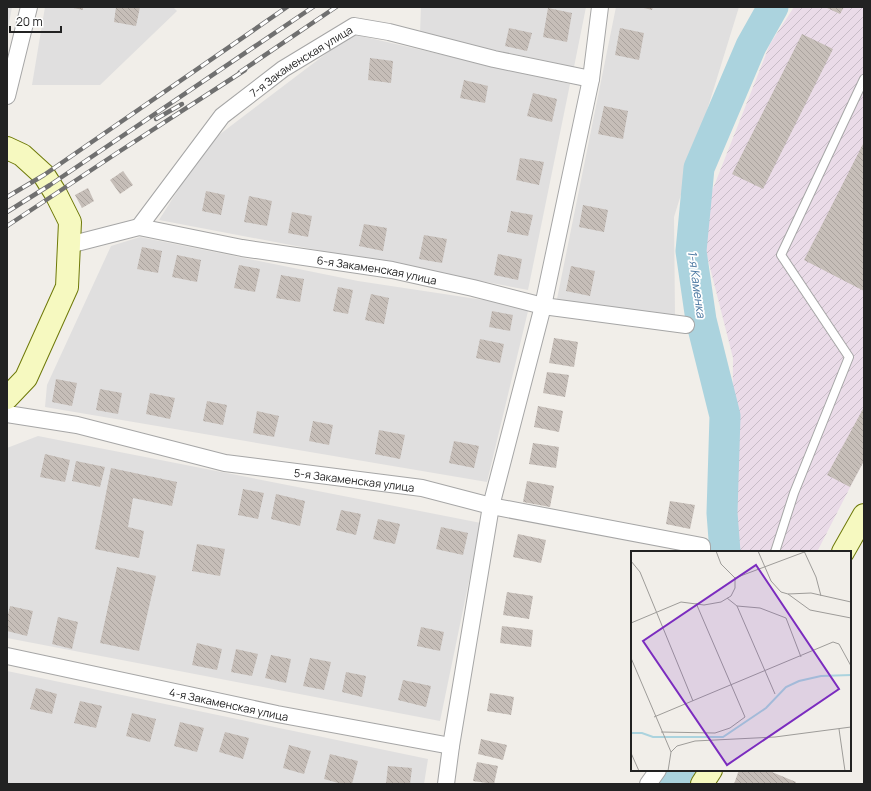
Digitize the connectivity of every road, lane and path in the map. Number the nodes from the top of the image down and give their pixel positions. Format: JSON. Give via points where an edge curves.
{"nodes":[{"id":1,"x":29,"y":7,"type":"edge"},
{"id":2,"x":600,"y":7,"type":"edge"},
{"id":3,"x":591,"y":79,"type":"junction"},
{"id":4,"x":864,"y":79,"type":"edge"},
{"id":5,"x":7,"y":96,"type":"edge"},
{"id":6,"x":7,"y":148,"type":"edge"},
{"id":7,"x":139,"y":227,"type":"junction"},
{"id":8,"x":69,"y":245,"type":"junction"},
{"id":9,"x":543,"y":306,"type":"junction"},
{"id":10,"x":686,"y":325,"type":"dead end"},
{"id":11,"x":7,"y":398,"type":"edge"},
{"id":12,"x":7,"y":414,"type":"edge"},
{"id":13,"x":491,"y":506,"type":"junction"},
{"id":14,"x":864,"y":515,"type":"edge"},
{"id":15,"x":702,"y":549,"type":"edge"},
{"id":16,"x":775,"y":551,"type":"edge"},
{"id":17,"x":844,"y":551,"type":"edge"},
{"id":18,"x":7,"y":656,"type":"edge"},
{"id":19,"x":451,"y":746,"type":"junction"},
{"id":20,"x":657,"y":771,"type":"edge"},
{"id":21,"x":710,"y":771,"type":"edge"},
{"id":22,"x":446,"y":784,"type":"edge"},
{"id":23,"x":648,"y":784,"type":"edge"},
{"id":24,"x":702,"y":784,"type":"edge"}],
"edges":[{"from":1,"to":5,"type":"street"},
{"from":2,"to":3,"type":"street"},
{"from":3,"to":7,"type":"street","name":"7-я Закаменская улица","via":[[354,26],[283,69],[222,116]]},
{"from":3,"to":9,"type":"street"},
{"from":4,"to":16,"type":"lane","via":[[781,255],[849,357],[794,493]]},
{"from":6,"to":8,"type":"street","via":[[22,155],[44,174],[70,222]]},
{"from":7,"to":8,"type":"street","name":"6-я Закаменская улица"},
{"from":7,"to":9,"type":"street","name":"6-я Закаменская улица","via":[[242,248],[392,270]]},
{"from":8,"to":11,"type":"street","via":[[67,287],[26,378]]},
{"from":9,"to":10,"type":"street","name":"6-я Закаменская улица"},
{"from":9,"to":13,"type":"street"},
{"from":12,"to":13,"type":"street","name":"5-я Закаменская улица","via":[[77,425],[225,463],[422,488]]},
{"from":13,"to":15,"type":"street","name":"5-я Закаменская улица"},
{"from":13,"to":19,"type":"street"},
{"from":14,"to":17,"type":"street"},
{"from":18,"to":19,"type":"street","name":"4-я Закаменская улица","via":[[277,714]]},
{"from":19,"to":22,"type":"street"},
{"from":20,"to":23,"type":"street"},
{"from":21,"to":24,"type":"street"}]}
